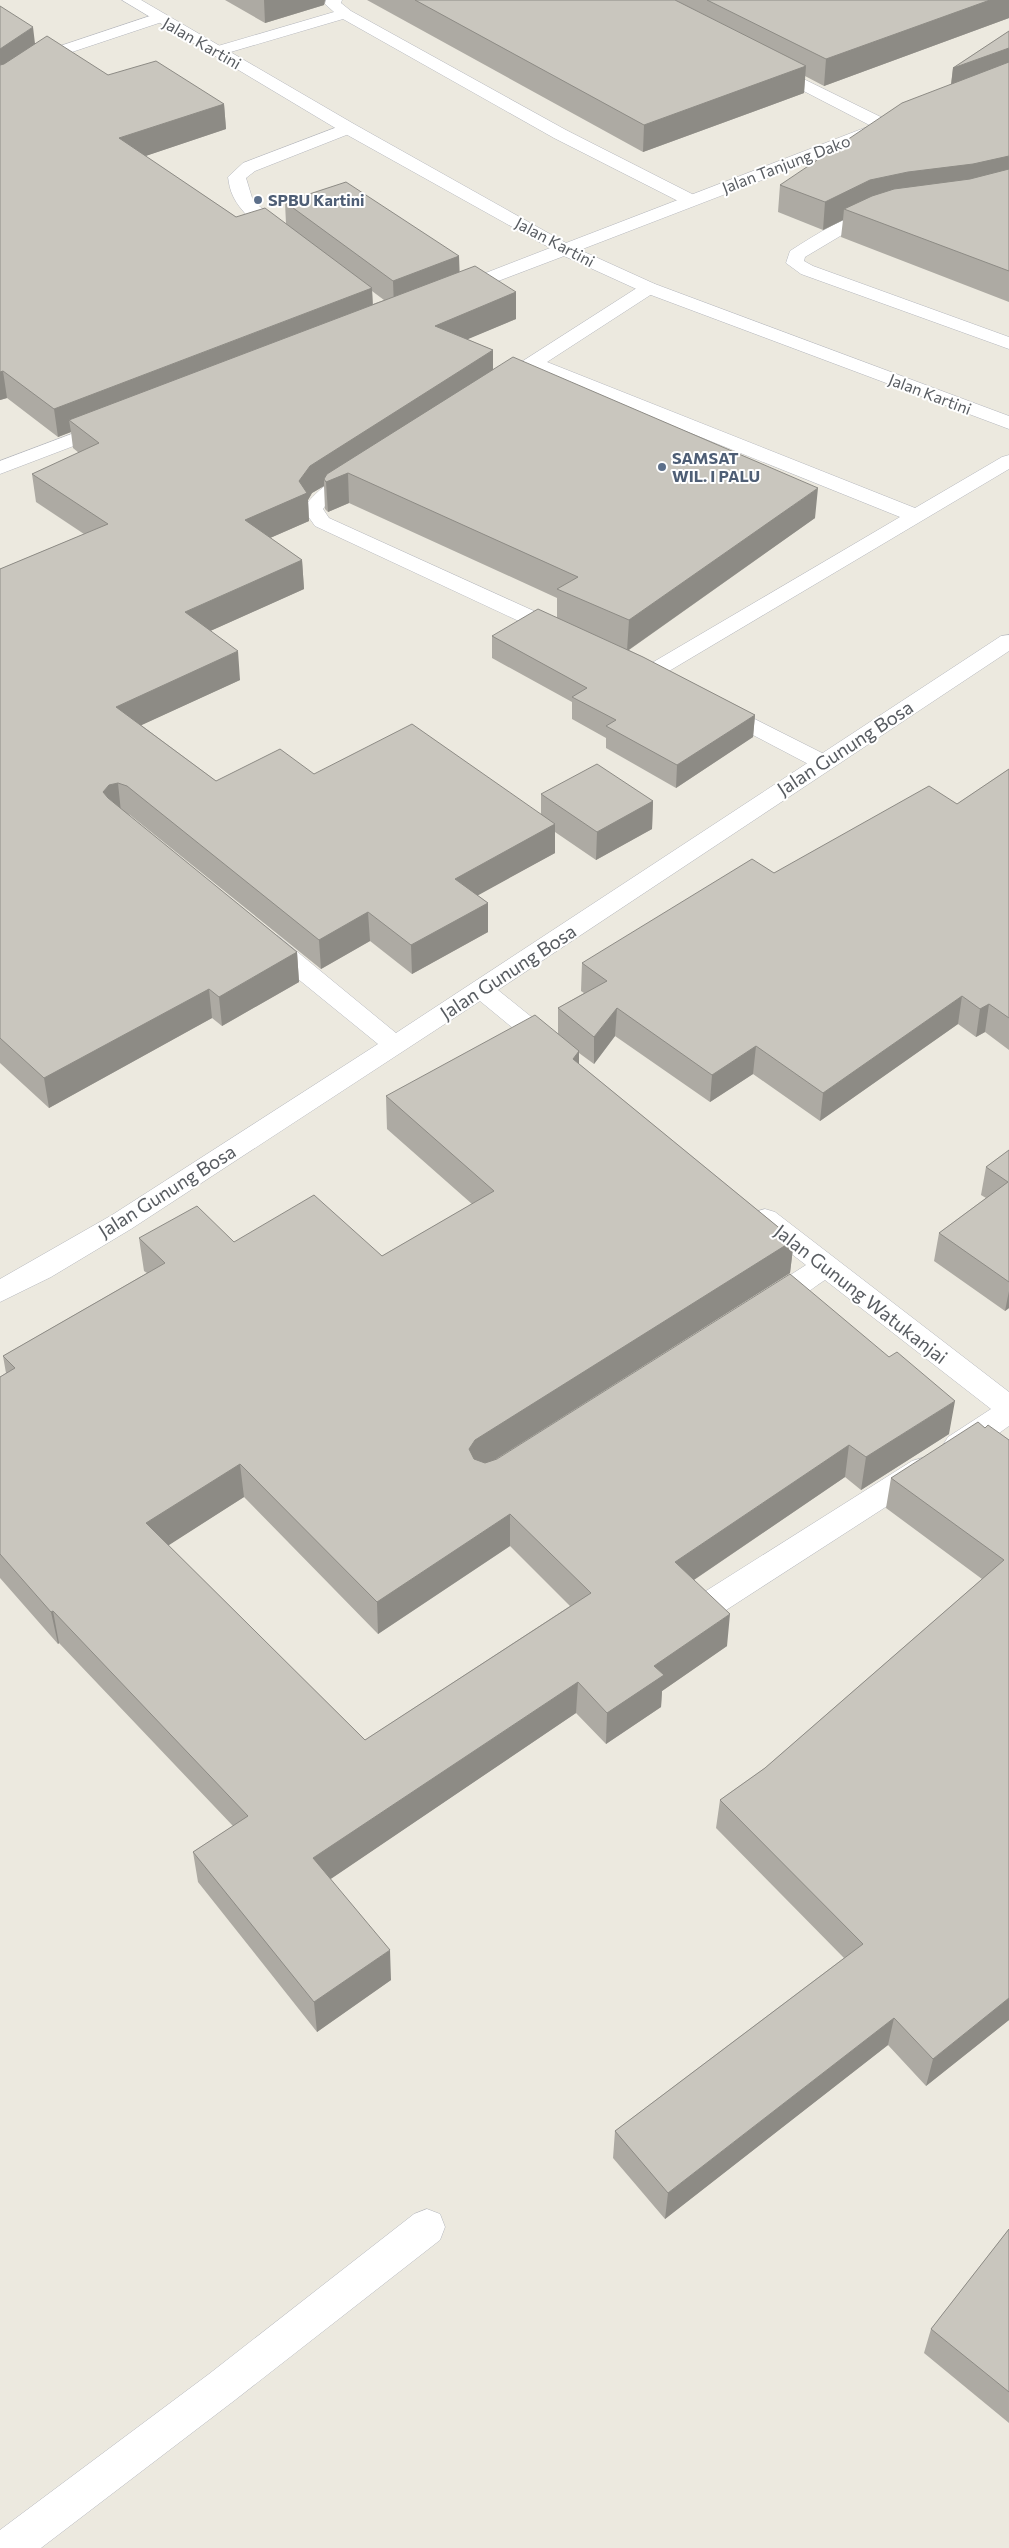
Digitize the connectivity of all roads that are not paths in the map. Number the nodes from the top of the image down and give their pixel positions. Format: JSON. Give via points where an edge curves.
{"nodes":[{"id":1,"x":130,"y":0,"type":"edge"},
{"id":2,"x":334,"y":0,"type":"edge"},
{"id":3,"x":345,"y":14,"type":"junction"},
{"id":4,"x":159,"y":18,"type":"junction"},
{"id":5,"x":217,"y":51,"type":"junction"},
{"id":6,"x":761,"y":63,"type":"edge"},
{"id":7,"x":0,"y":85,"type":"edge"},
{"id":8,"x":903,"y":120,"type":"edge"},
{"id":9,"x":885,"y":126,"type":"junction"},
{"id":10,"x":348,"y":128,"type":"junction"},
{"id":11,"x":690,"y":200,"type":"junction"},
{"id":12,"x":899,"y":209,"type":"edge"},
{"id":13,"x":295,"y":244,"type":"edge"},
{"id":14,"x":564,"y":249,"type":"junction"},
{"id":15,"x":649,"y":288,"type":"junction"},
{"id":16,"x":445,"y":295,"type":"edge"},
{"id":17,"x":1009,"y":343,"type":"edge"},
{"id":18,"x":532,"y":363,"type":"junction"},
{"id":19,"x":483,"y":395,"type":"edge"},
{"id":20,"x":126,"y":419,"type":"edge"},
{"id":21,"x":1009,"y":423,"type":"edge"},
{"id":22,"x":1009,"y":460,"type":"edge"},
{"id":23,"x":0,"y":468,"type":"edge"},
{"id":24,"x":369,"y":468,"type":"edge"},
{"id":25,"x":916,"y":516,"type":"junction"},
{"id":26,"x":580,"y":640,"type":"edge"},
{"id":27,"x":1009,"y":641,"type":"edge"},
{"id":28,"x":607,"y":652,"type":"edge"},
{"id":29,"x":651,"y":672,"type":"junction"},
{"id":30,"x":677,"y":686,"type":"edge"},
{"id":31,"x":702,"y":699,"type":"edge"},
{"id":32,"x":822,"y":762,"type":"junction"},
{"id":33,"x":251,"y":927,"type":"edge"},
{"id":34,"x":482,"y":990,"type":"junction"},
{"id":35,"x":395,"y":1046,"type":"junction"},
{"id":36,"x":573,"y":1064,"type":"edge"},
{"id":37,"x":748,"y":1205,"type":"edge"},
{"id":38,"x":824,"y":1267,"type":"junction"},
{"id":39,"x":0,"y":1292,"type":"edge"},
{"id":40,"x":750,"y":1314,"type":"edge"},
{"id":41,"x":1009,"y":1408,"type":"edge"},
{"id":42,"x":1009,"y":1412,"type":"edge"},
{"id":43,"x":709,"y":1605,"type":"edge"},
{"id":44,"x":427,"y":2226,"type":"dead end"},
{"id":45,"x":9,"y":2548,"type":"edge"}],
"edges":[{"from":1,"to":4,"type":"street","name":"Jalan Kartini"},
{"from":2,"to":3,"type":"street","via":[[333,4]]},
{"from":3,"to":5,"type":"street"},
{"from":3,"to":11,"type":"street","via":[[560,134]]},
{"from":4,"to":5,"type":"street","name":"Jalan Kartini"},
{"from":4,"to":7,"type":"street","via":[[42,57]]},
{"from":5,"to":10,"type":"street","name":"Jalan Kartini"},
{"from":6,"to":9,"type":"street"},
{"from":8,"to":9,"type":"street","name":"Jalan Tanjung Dako"},
{"from":9,"to":11,"type":"street","name":"Jalan Tanjung Dako"},
{"from":10,"to":13,"type":"street","via":[[249,167],[237,177],[237,190],[242,202]]},
{"from":10,"to":14,"type":"street","name":"Jalan Kartini"},
{"from":11,"to":14,"type":"street","name":"Jalan Tanjung Dako"},
{"from":12,"to":17,"type":"street","via":[[874,214],[844,227],[796,255],[795,263]]},
{"from":14,"to":15,"type":"street","name":"Jalan Kartini"},
{"from":14,"to":16,"type":"street","name":"Jalan Tanjung Dako"},
{"from":15,"to":18,"type":"street"},
{"from":15,"to":21,"type":"street","name":"Jalan Kartini"},
{"from":18,"to":19,"type":"street"},
{"from":18,"to":25,"type":"street"},
{"from":20,"to":23,"type":"street"},
{"from":22,"to":25,"type":"street"},
{"from":24,"to":26,"type":"street","via":[[320,499],[313,509],[322,522]]},
{"from":25,"to":29,"type":"street"},
{"from":27,"to":32,"type":"street","name":"Jalan Gunung Bosa"},
{"from":28,"to":29,"type":"street"},
{"from":29,"to":30,"type":"street"},
{"from":31,"to":32,"type":"street"},
{"from":32,"to":34,"type":"street","name":"Jalan Gunung Bosa"},
{"from":33,"to":35,"type":"street"},
{"from":34,"to":35,"type":"street","name":"Jalan Gunung Bosa"},
{"from":34,"to":36,"type":"street"},
{"from":35,"to":39,"type":"street","name":"Jalan Gunung Bosa","via":[[149,1203]]},
{"from":37,"to":38,"type":"street","name":"Jalan Gunung Watukanjai"},
{"from":38,"to":40,"type":"street"},
{"from":38,"to":41,"type":"street","name":"Jalan Gunung Watukanjai"},
{"from":42,"to":43,"type":"street"},
{"from":44,"to":45,"type":"street"}]}
